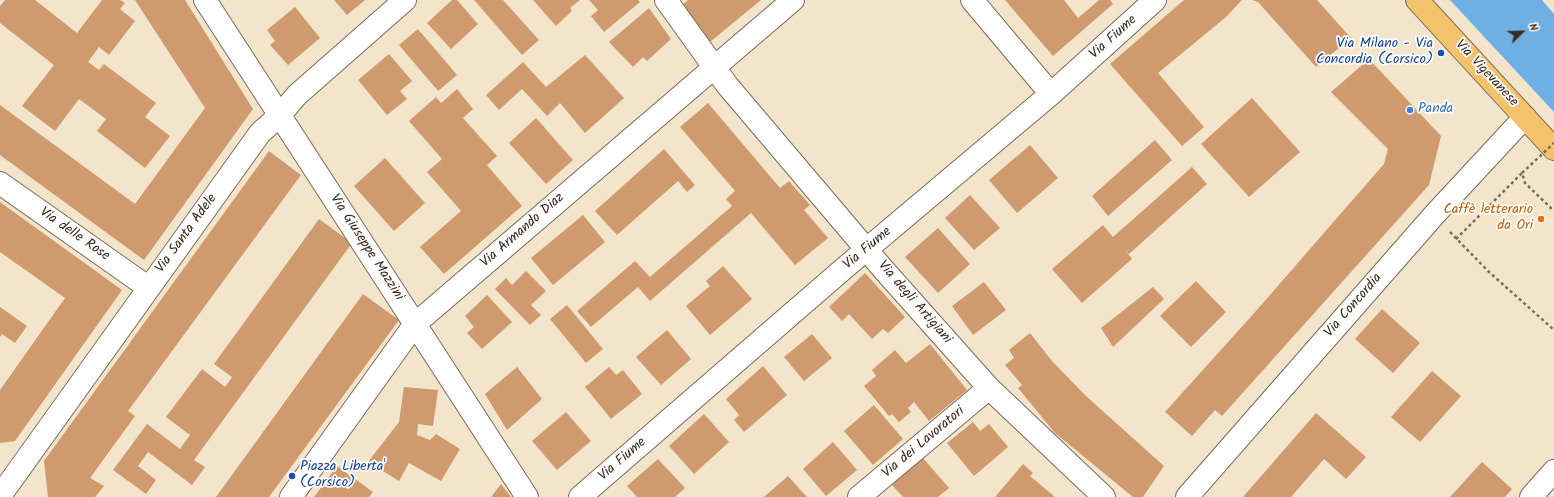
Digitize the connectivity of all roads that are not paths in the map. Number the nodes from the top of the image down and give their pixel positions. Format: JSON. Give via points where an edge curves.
{"nodes":[{"id":1,"x":205,"y":0,"type":"edge"},
{"id":2,"x":405,"y":0,"type":"edge"},
{"id":3,"x":666,"y":0,"type":"edge"},
{"id":4,"x":793,"y":0,"type":"edge"},
{"id":5,"x":972,"y":0,"type":"edge"},
{"id":6,"x":1155,"y":0,"type":"edge"},
{"id":7,"x":1417,"y":0,"type":"edge"},
{"id":8,"x":714,"y":68,"type":"junction"},
{"id":9,"x":1051,"y":94,"type":"junction"},
{"id":10,"x":280,"y":115,"type":"junction"},
{"id":11,"x":1525,"y":117,"type":"junction"},
{"id":12,"x":1554,"y":149,"type":"edge"},
{"id":13,"x":0,"y":182,"type":"edge"},
{"id":14,"x":867,"y":249,"type":"junction"},
{"id":15,"x":149,"y":288,"type":"junction"},
{"id":16,"x":415,"y":324,"type":"junction"},
{"id":17,"x":989,"y":388,"type":"junction"},
{"id":18,"x":1554,"y":471,"type":"edge"},
{"id":19,"x":2,"y":494,"type":"edge"},
{"id":20,"x":291,"y":497,"type":"edge"},
{"id":21,"x":527,"y":497,"type":"edge"},
{"id":22,"x":580,"y":497,"type":"edge"},
{"id":23,"x":859,"y":497,"type":"edge"},
{"id":24,"x":1104,"y":497,"type":"edge"},
{"id":25,"x":1187,"y":497,"type":"edge"},
{"id":26,"x":1531,"y":497,"type":"edge"}],
"edges":[{"from":1,"to":10,"type":"street","name":"Via Giuseppe Mazzini"},
{"from":2,"to":10,"type":"street","name":"Via Santa Adele","via":[[297,95]]},
{"from":3,"to":8,"type":"street","name":"Via degli Artigiani"},
{"from":4,"to":8,"type":"street","name":"Via Armando Diaz"},
{"from":5,"to":9,"type":"street"},
{"from":6,"to":9,"type":"street","name":"Via Fiume"},
{"from":7,"to":11,"type":"main road","name":"Via Vigevanese"},
{"from":8,"to":14,"type":"street","name":"Via degli Artigiani"},
{"from":8,"to":16,"type":"street","name":"Via Armando Diaz"},
{"from":9,"to":14,"type":"street","name":"Via Fiume"},
{"from":10,"to":15,"type":"street","name":"Via Santa Adele","via":[[260,133]]},
{"from":10,"to":16,"type":"street","name":"Via Giuseppe Mazzini"},
{"from":11,"to":12,"type":"main road","name":"Via Vigevanese"},
{"from":11,"to":25,"type":"street","name":"Via Concordia","via":[[1435,214]]},
{"from":13,"to":15,"type":"street","name":"Via delle Rose"},
{"from":14,"to":17,"type":"street","name":"Via degli Artigiani"},
{"from":14,"to":22,"type":"street","name":"Via Fiume"},
{"from":15,"to":19,"type":"street","name":"Via Santa Adele"},
{"from":16,"to":20,"type":"street","name":"Via Armando Diaz"},
{"from":16,"to":21,"type":"street","name":"Via Giuseppe Mazzini"},
{"from":17,"to":23,"type":"street","name":"Via dei Lavoratori"},
{"from":17,"to":24,"type":"street","name":"Via degli Artigiani"},
{"from":18,"to":26,"type":"street"}]}
